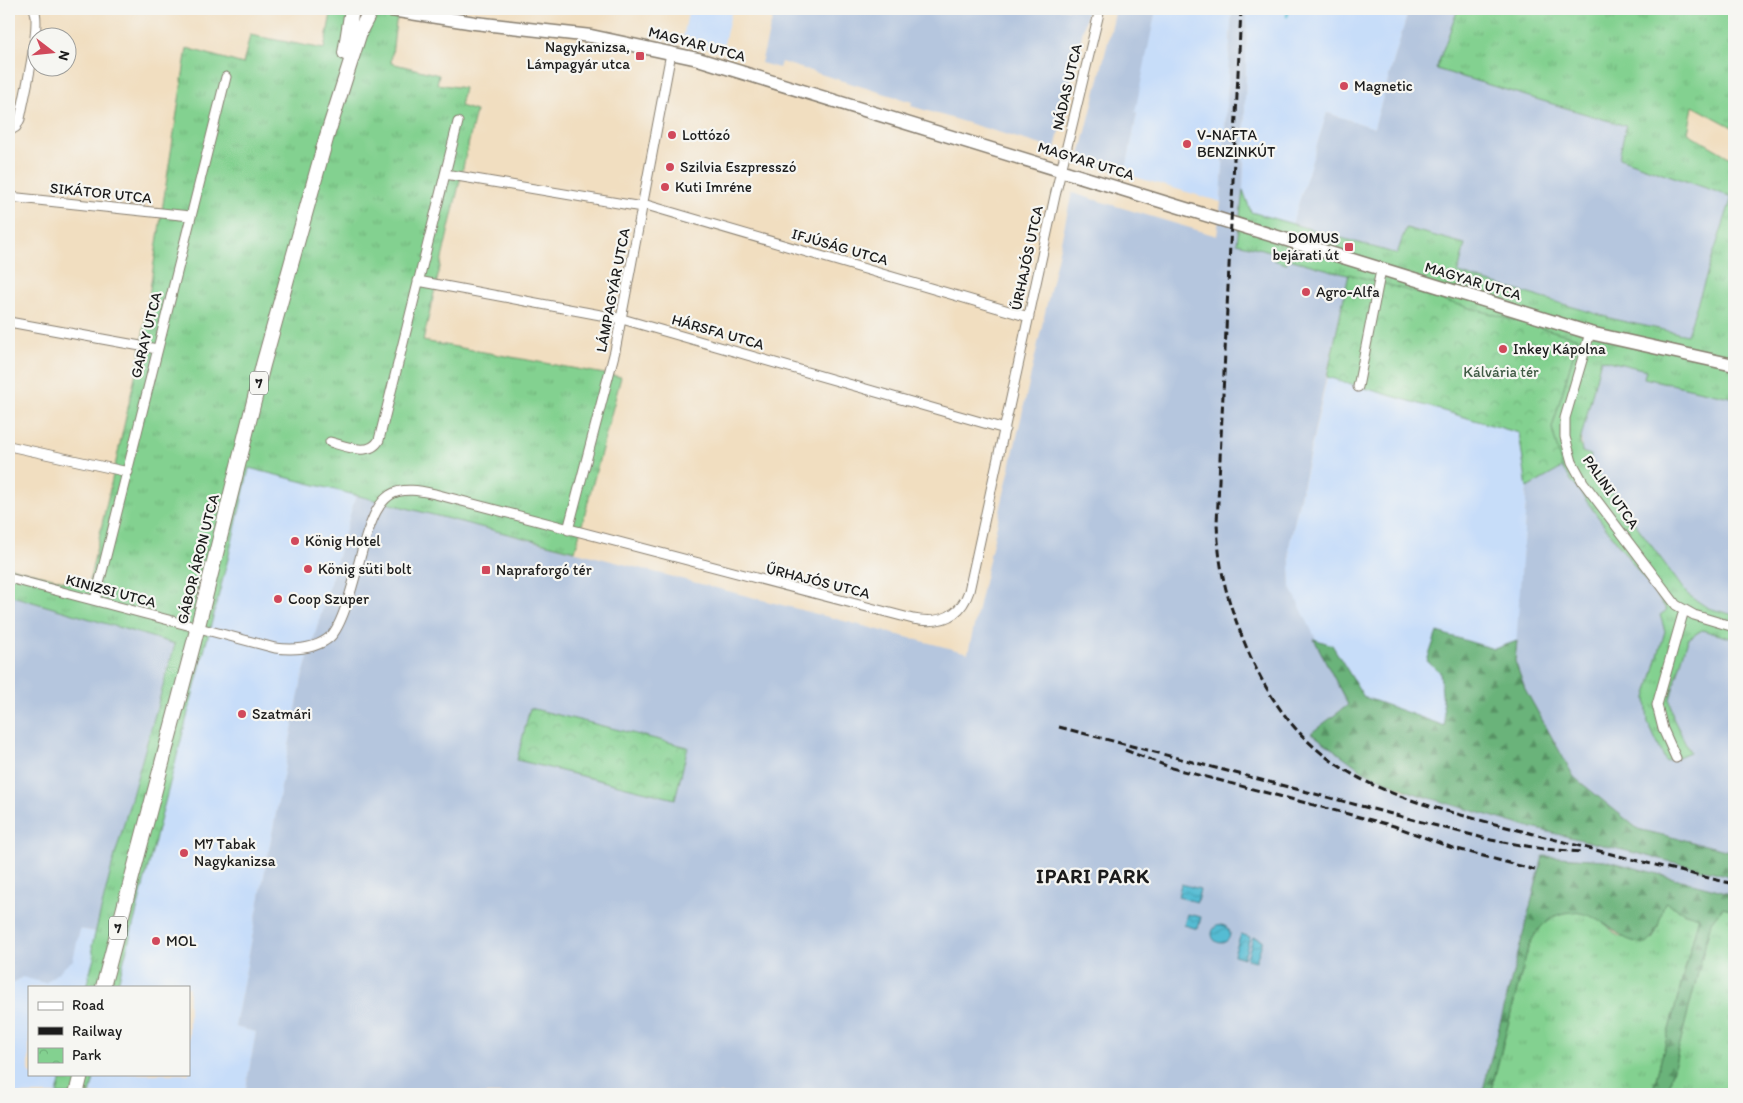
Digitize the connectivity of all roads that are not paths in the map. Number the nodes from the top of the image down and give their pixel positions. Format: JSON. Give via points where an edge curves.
{"nodes":[{"id":1,"x":34,"y":9,"type":"edge"},
{"id":2,"x":352,"y":9,"type":"edge"},
{"id":3,"x":368,"y":9,"type":"edge"},
{"id":4,"x":385,"y":9,"type":"edge"},
{"id":5,"x":1100,"y":9,"type":"edge"},
{"id":6,"x":419,"y":11,"type":"edge"},
{"id":7,"x":671,"y":53,"type":"junction"},
{"id":8,"x":226,"y":77,"type":"dead end"},
{"id":9,"x":458,"y":122,"type":"dead end"},
{"id":10,"x":9,"y":131,"type":"edge"},
{"id":11,"x":326,"y":139,"type":"junction"},
{"id":12,"x":1061,"y":171,"type":"junction"},
{"id":13,"x":445,"y":174,"type":"junction"},
{"id":14,"x":9,"y":198,"type":"edge"},
{"id":15,"x":643,"y":206,"type":"junction"},
{"id":16,"x":190,"y":216,"type":"junction"},
{"id":17,"x":1381,"y":270,"type":"junction"},
{"id":18,"x":418,"y":281,"type":"junction"},
{"id":19,"x":1029,"y":317,"type":"junction"},
{"id":20,"x":622,"y":319,"type":"junction"},
{"id":21,"x":9,"y":322,"type":"edge"},
{"id":22,"x":1590,"y":333,"type":"junction"},
{"id":23,"x":157,"y":349,"type":"junction"},
{"id":24,"x":1734,"y":365,"type":"edge"},
{"id":25,"x":1358,"y":387,"type":"dead end"},
{"id":26,"x":1005,"y":429,"type":"junction"},
{"id":27,"x":330,"y":442,"type":"dead end"},
{"id":28,"x":9,"y":446,"type":"edge"},
{"id":29,"x":128,"y":472,"type":"junction"},
{"id":30,"x":568,"y":530,"type":"junction"},
{"id":31,"x":9,"y":578,"type":"edge"},
{"id":32,"x":95,"y":600,"type":"junction"},
{"id":33,"x":1684,"y":610,"type":"junction"},
{"id":34,"x":1734,"y":627,"type":"edge"},
{"id":35,"x":198,"y":628,"type":"junction"},
{"id":36,"x":323,"y":641,"type":"joint"},
{"id":37,"x":1676,"y":758,"type":"dead end"},
{"id":38,"x":104,"y":986,"type":"edge"},
{"id":39,"x":80,"y":1076,"type":"edge"},
{"id":40,"x":76,"y":1094,"type":"edge"}],
"edges":[{"from":1,"to":10,"type":"street","via":[[34,38],[20,119]]},
{"from":2,"to":11,"type":"main road","name":"GÁBOR ÁRON UTCA","number":"7"},
{"from":3,"to":11,"type":"main road","name":"GÁBOR ÁRON UTCA","number":"7"},
{"from":4,"to":6,"type":"main road","name":"MAGYAR UTCA"},
{"from":5,"to":12,"type":"street","name":"NÁDAS UTCA"},
{"from":6,"to":7,"type":"main road","name":"MAGYAR UTCA","via":[[475,22],[591,36]]},
{"from":7,"to":12,"type":"main road","name":"MAGYAR UTCA"},
{"from":7,"to":15,"type":"street","name":"LÁMPAGYÁR UTCA"},
{"from":8,"to":16,"type":"street","name":"GARAY UTCA"},
{"from":9,"to":13,"type":"street"},
{"from":11,"to":35,"type":"main road","name":"GÁBOR ÁRON UTCA","number":"7","via":[[263,365]]},
{"from":12,"to":17,"type":"main road","name":"MAGYAR UTCA"},
{"from":12,"to":19,"type":"street","name":"ŰRHAJÓS UTCA"},
{"from":13,"to":15,"type":"street","name":"IFJÚSÁG UTCA"},
{"from":13,"to":18,"type":"street"},
{"from":14,"to":16,"type":"street","name":"SIKÁTOR UTCA"},
{"from":15,"to":19,"type":"street","name":"IFJÚSÁG UTCA"},
{"from":15,"to":20,"type":"street","name":"LÁMPAGYÁR UTCA"},
{"from":16,"to":23,"type":"street","name":"GARAY UTCA"},
{"from":17,"to":22,"type":"main road","name":"MAGYAR UTCA"},
{"from":17,"to":25,"type":"street"},
{"from":18,"to":20,"type":"street","name":"HÁRSFA UTCA"},
{"from":18,"to":27,"type":"street","via":[[376,444],[366,449]]},
{"from":19,"to":26,"type":"street","name":"ŰRHAJÓS UTCA"},
{"from":20,"to":26,"type":"street","name":"HÁRSFA UTCA"},
{"from":20,"to":30,"type":"street","name":"LÁMPAGYÁR UTCA"},
{"from":21,"to":23,"type":"street"},
{"from":22,"to":24,"type":"main road","name":"MAGYAR UTCA"},
{"from":22,"to":33,"type":"street","name":"PALINI UTCA","via":[[1565,418],[1565,437],[1572,462],[1583,482],[1672,601]]},
{"from":23,"to":29,"type":"street","name":"GARAY UTCA"},
{"from":26,"to":30,"type":"street","name":"ŰRHAJÓS UTCA","via":[[969,591],[957,611],[937,621],[904,617]]},
{"from":28,"to":29,"type":"street"},
{"from":29,"to":32,"type":"street","name":"GARAY UTCA"},
{"from":30,"to":36,"type":"street","name":"ŰRHAJÓS UTCA","via":[[435,494],[405,491],[390,495],[375,513],[342,616],[333,634]]},
{"from":31,"to":32,"type":"street","name":"KINIZSI UTCA"},
{"from":32,"to":35,"type":"street","name":"KINIZSI UTCA"},
{"from":33,"to":34,"type":"street","name":"PALINI UTCA"},
{"from":33,"to":37,"type":"street","via":[[1657,704],[1663,729]]},
{"from":35,"to":36,"type":"street","name":"KINIZSI UTCA","via":[[282,649],[305,648]]},
{"from":35,"to":38,"type":"main road","name":"GÁBOR ÁRON UTCA","number":"7"},
{"from":39,"to":40,"type":"main road"}]}
